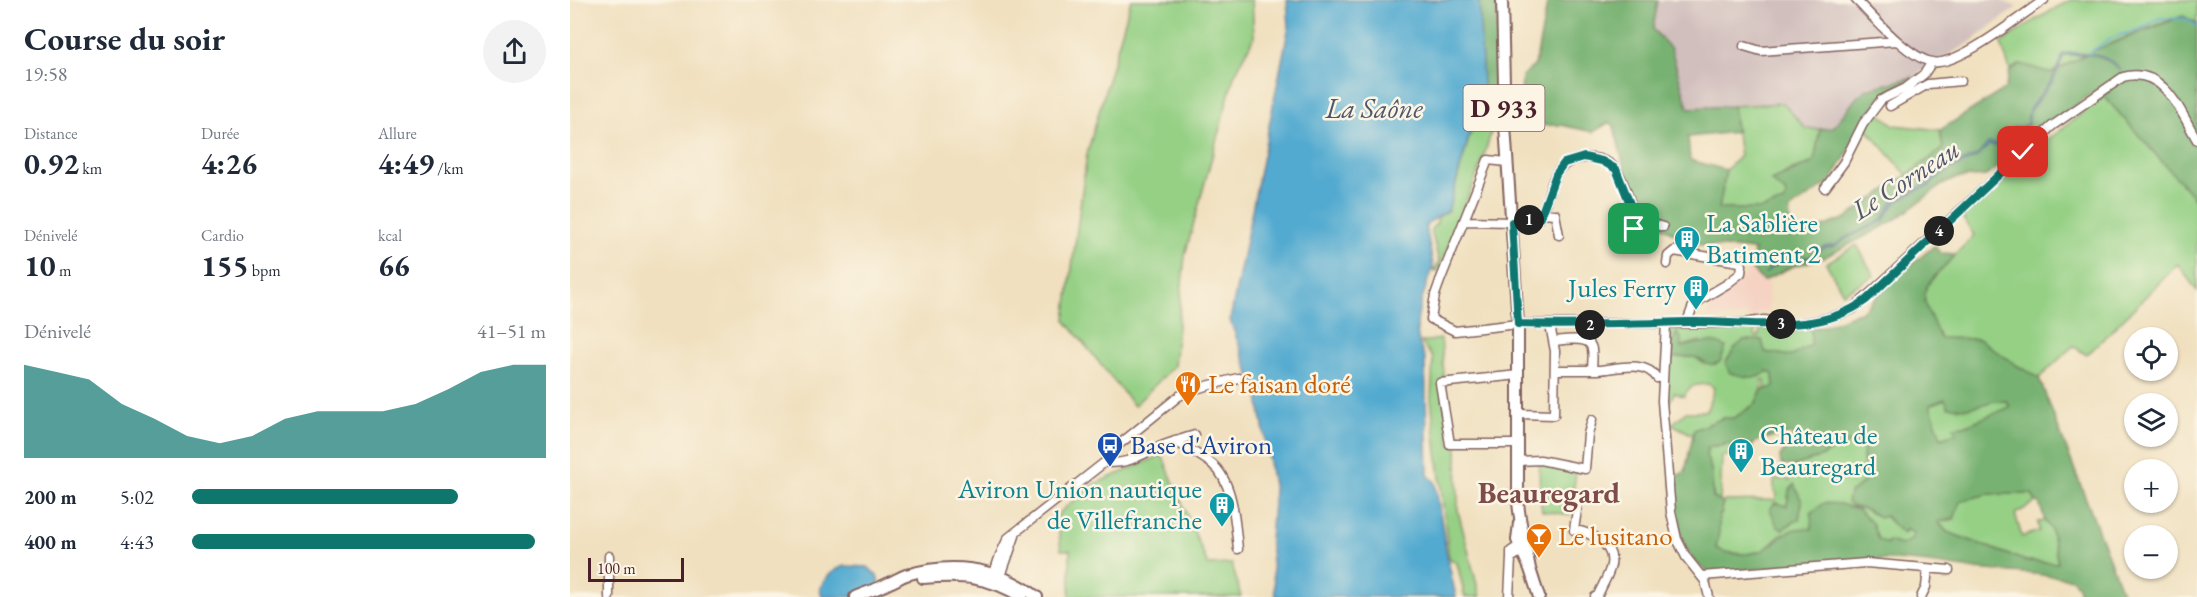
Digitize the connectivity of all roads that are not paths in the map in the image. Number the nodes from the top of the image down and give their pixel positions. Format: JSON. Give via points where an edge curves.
{"nodes":[{"id":1,"x":1502,"y":0,"type":"edge"},
{"id":2,"x":1856,"y":0,"type":"edge"},
{"id":3,"x":2043,"y":0,"type":"edge"},
{"id":4,"x":1896,"y":41,"type":"junction"},
{"id":5,"x":1744,"y":46,"type":"dead end"},
{"id":6,"x":1932,"y":62,"type":"junction"},
{"id":7,"x":1924,"y":74,"type":"junction"},
{"id":8,"x":1961,"y":81,"type":"dead end"},
{"id":9,"x":1928,"y":84,"type":"junction"},
{"id":10,"x":1890,"y":105,"type":"dead end"},
{"id":11,"x":2197,"y":140,"type":"edge"},
{"id":12,"x":1507,"y":162,"type":"junction"},
{"id":13,"x":1825,"y":189,"type":"dead end"},
{"id":14,"x":1542,"y":213,"type":"junction"},
{"id":15,"x":1636,"y":219,"type":"junction"},
{"id":16,"x":1464,"y":222,"type":"junction"},
{"id":17,"x":1512,"y":222,"type":"junction"},
{"id":18,"x":1663,"y":227,"type":"dead end"},
{"id":19,"x":1559,"y":235,"type":"dead end"},
{"id":20,"x":1632,"y":235,"type":"dead end"},
{"id":21,"x":1667,"y":264,"type":"dead end"},
{"id":22,"x":1687,"y":322,"type":"junction"},
{"id":23,"x":1518,"y":324,"type":"junction"},
{"id":24,"x":1666,"y":324,"type":"junction"},
{"id":25,"x":1550,"y":325,"type":"junction"},
{"id":26,"x":1554,"y":340,"type":"junction"},
{"id":27,"x":1555,"y":370,"type":"junction"},
{"id":28,"x":1592,"y":370,"type":"junction"},
{"id":29,"x":1519,"y":375,"type":"junction"},
{"id":30,"x":1238,"y":378,"type":"dead end"},
{"id":31,"x":1657,"y":378,"type":"dead end"},
{"id":32,"x":1519,"y":414,"type":"junction"},
{"id":33,"x":1592,"y":420,"type":"dead end"},
{"id":34,"x":1195,"y":435,"type":"dead end"},
{"id":35,"x":1175,"y":441,"type":"junction"},
{"id":36,"x":1518,"y":444,"type":"junction"},
{"id":37,"x":1518,"y":461,"type":"junction"},
{"id":38,"x":1105,"y":462,"type":"junction"},
{"id":39,"x":1577,"y":497,"type":"dead end"},
{"id":40,"x":1523,"y":547,"type":"junction"},
{"id":41,"x":1238,"y":549,"type":"dead end"},
{"id":42,"x":609,"y":556,"type":"dead end"},
{"id":43,"x":1928,"y":569,"type":"junction"},
{"id":44,"x":1949,"y":570,"type":"dead end"},
{"id":45,"x":996,"y":577,"type":"junction"},
{"id":46,"x":1703,"y":578,"type":"junction"},
{"id":47,"x":1925,"y":596,"type":"edge"},
{"id":48,"x":609,"y":597,"type":"edge"},
{"id":49,"x":855,"y":597,"type":"edge"},
{"id":50,"x":1022,"y":597,"type":"edge"},
{"id":51,"x":1037,"y":597,"type":"edge"},
{"id":52,"x":1509,"y":597,"type":"edge"},
{"id":53,"x":1539,"y":597,"type":"edge"},
{"id":54,"x":1595,"y":597,"type":"edge"},
{"id":55,"x":1709,"y":597,"type":"edge"}],
"edges":[{"from":1,"to":12,"type":"main road","number":"D 933"},
{"from":2,"to":4,"type":"street"},
{"from":3,"to":6,"type":"street","via":[[1988,39],[1949,60]]},
{"from":4,"to":5,"type":"street","via":[[1761,51]]},
{"from":4,"to":6,"type":"street"},
{"from":6,"to":7,"type":"street"},
{"from":7,"to":9,"type":"street"},
{"from":7,"to":13,"type":"street","via":[[1881,100]]},
{"from":8,"to":9,"type":"street"},
{"from":9,"to":10,"type":"street"},
{"from":11,"to":22,"type":"street","via":[[2160,83],[2146,76],[2131,75],[2066,115],[1854,309],[1823,320],[1790,323]]},
{"from":12,"to":16,"type":"street","via":[[1488,160]]},
{"from":12,"to":17,"type":"main road","number":"D 933"},
{"from":14,"to":15,"type":"street","via":[[1564,163],[1584,157],[1616,169]]},
{"from":14,"to":17,"type":"street","via":[[1540,218]]},
{"from":14,"to":19,"type":"street","via":[[1555,214]]},
{"from":15,"to":18,"type":"street"},
{"from":15,"to":20,"type":"street"},
{"from":16,"to":17,"type":"street"},
{"from":16,"to":23,"type":"street","via":[[1435,296],[1431,319],[1455,331]]},
{"from":17,"to":23,"type":"main road","number":"D 933"},
{"from":21,"to":22,"type":"street","via":[[1674,251],[1714,256],[1742,265],[1741,273],[1693,306]]},
{"from":22,"to":24,"type":"street"},
{"from":23,"to":25,"type":"street"},
{"from":23,"to":29,"type":"main road","number":"D 933"},
{"from":24,"to":25,"type":"street"},
{"from":24,"to":46,"type":"street","via":[[1663,418],[1671,512],[1677,539]]},
{"from":25,"to":26,"type":"street"},
{"from":26,"to":27,"type":"street"},
{"from":26,"to":28,"type":"street","via":[[1589,343]]},
{"from":27,"to":28,"type":"street"},
{"from":27,"to":32,"type":"street","via":[[1554,415]]},
{"from":28,"to":31,"type":"street","via":[[1636,367]]},
{"from":29,"to":32,"type":"main road","number":"D 933"},
{"from":29,"to":36,"type":"street","via":[[1440,383],[1450,444]]},
{"from":30,"to":38,"type":"street","via":[[1179,396],[1116,447]]},
{"from":32,"to":36,"type":"main road","number":"D 933"},
{"from":33,"to":37,"type":"street","via":[[1585,469],[1542,460]]},
{"from":34,"to":35,"type":"street"},
{"from":35,"to":38,"type":"street","via":[[1128,462]]},
{"from":35,"to":41,"type":"street","via":[[1214,465],[1227,486]]},
{"from":36,"to":37,"type":"main road","number":"D 933"},
{"from":37,"to":40,"type":"main road","number":"D 933","via":[[1517,540]]},
{"from":38,"to":45,"type":"street","via":[[1020,528]]},
{"from":39,"to":54,"type":"street","via":[[1574,530],[1595,535],[1608,551],[1611,563]]},
{"from":40,"to":52,"type":"street","via":[[1512,551]]},
{"from":40,"to":53,"type":"main road","number":"D 933"},
{"from":42,"to":48,"type":"street"},
{"from":43,"to":44,"type":"street"},
{"from":43,"to":46,"type":"street","via":[[1866,563]]},
{"from":43,"to":47,"type":"street"},
{"from":45,"to":49,"type":"main road","via":[[915,578]]},
{"from":45,"to":50,"type":"main road"},
{"from":45,"to":51,"type":"main road","via":[[1022,586]]},
{"from":46,"to":55,"type":"street"}]}
